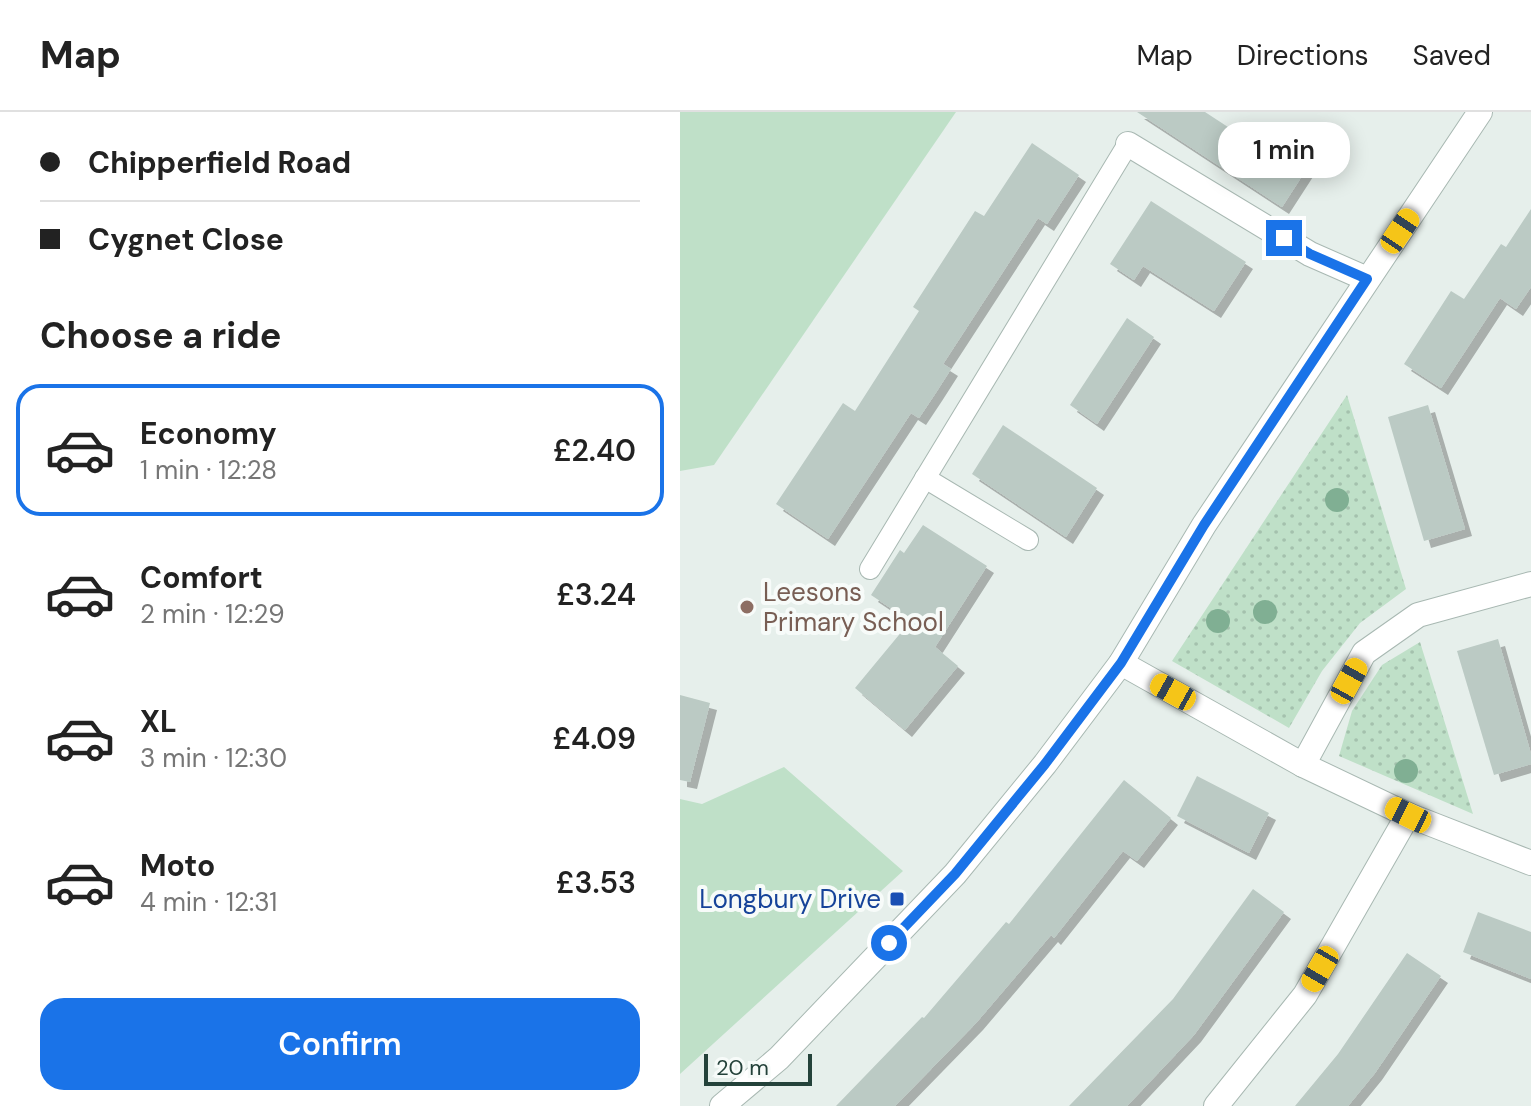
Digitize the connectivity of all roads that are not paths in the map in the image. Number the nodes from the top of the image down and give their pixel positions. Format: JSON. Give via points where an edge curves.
{"nodes":[{"id":1,"x":1480,"y":112,"type":"edge"},
{"id":2,"x":1128,"y":144,"type":"joint"},
{"id":3,"x":1367,"y":279,"type":"junction"},
{"id":4,"x":925,"y":478,"type":"junction"},
{"id":5,"x":1028,"y":540,"type":"dead end"},
{"id":6,"x":870,"y":569,"type":"dead end"},
{"id":7,"x":1531,"y":584,"type":"edge"},
{"id":8,"x":1121,"y":663,"type":"junction"},
{"id":9,"x":1303,"y":765,"type":"junction"},
{"id":10,"x":1408,"y":815,"type":"junction"},
{"id":11,"x":1531,"y":863,"type":"edge"},
{"id":12,"x":722,"y":1106,"type":"edge"},
{"id":13,"x":1216,"y":1106,"type":"edge"}],
"edges":[{"from":1,"to":3,"type":"street"},
{"from":2,"to":3,"type":"street","via":[[1310,254]]},
{"from":2,"to":4,"type":"lane"},
{"from":3,"to":8,"type":"street","via":[[1204,525]]},
{"from":4,"to":5,"type":"lane"},
{"from":4,"to":6,"type":"lane"},
{"from":7,"to":9,"type":"street","via":[[1418,615],[1364,653]]},
{"from":8,"to":9,"type":"street"},
{"from":8,"to":12,"type":"street","via":[[955,874],[779,1058]]},
{"from":9,"to":10,"type":"street"},
{"from":10,"to":11,"type":"street"},
{"from":10,"to":13,"type":"street","via":[[1305,995]]}]}
